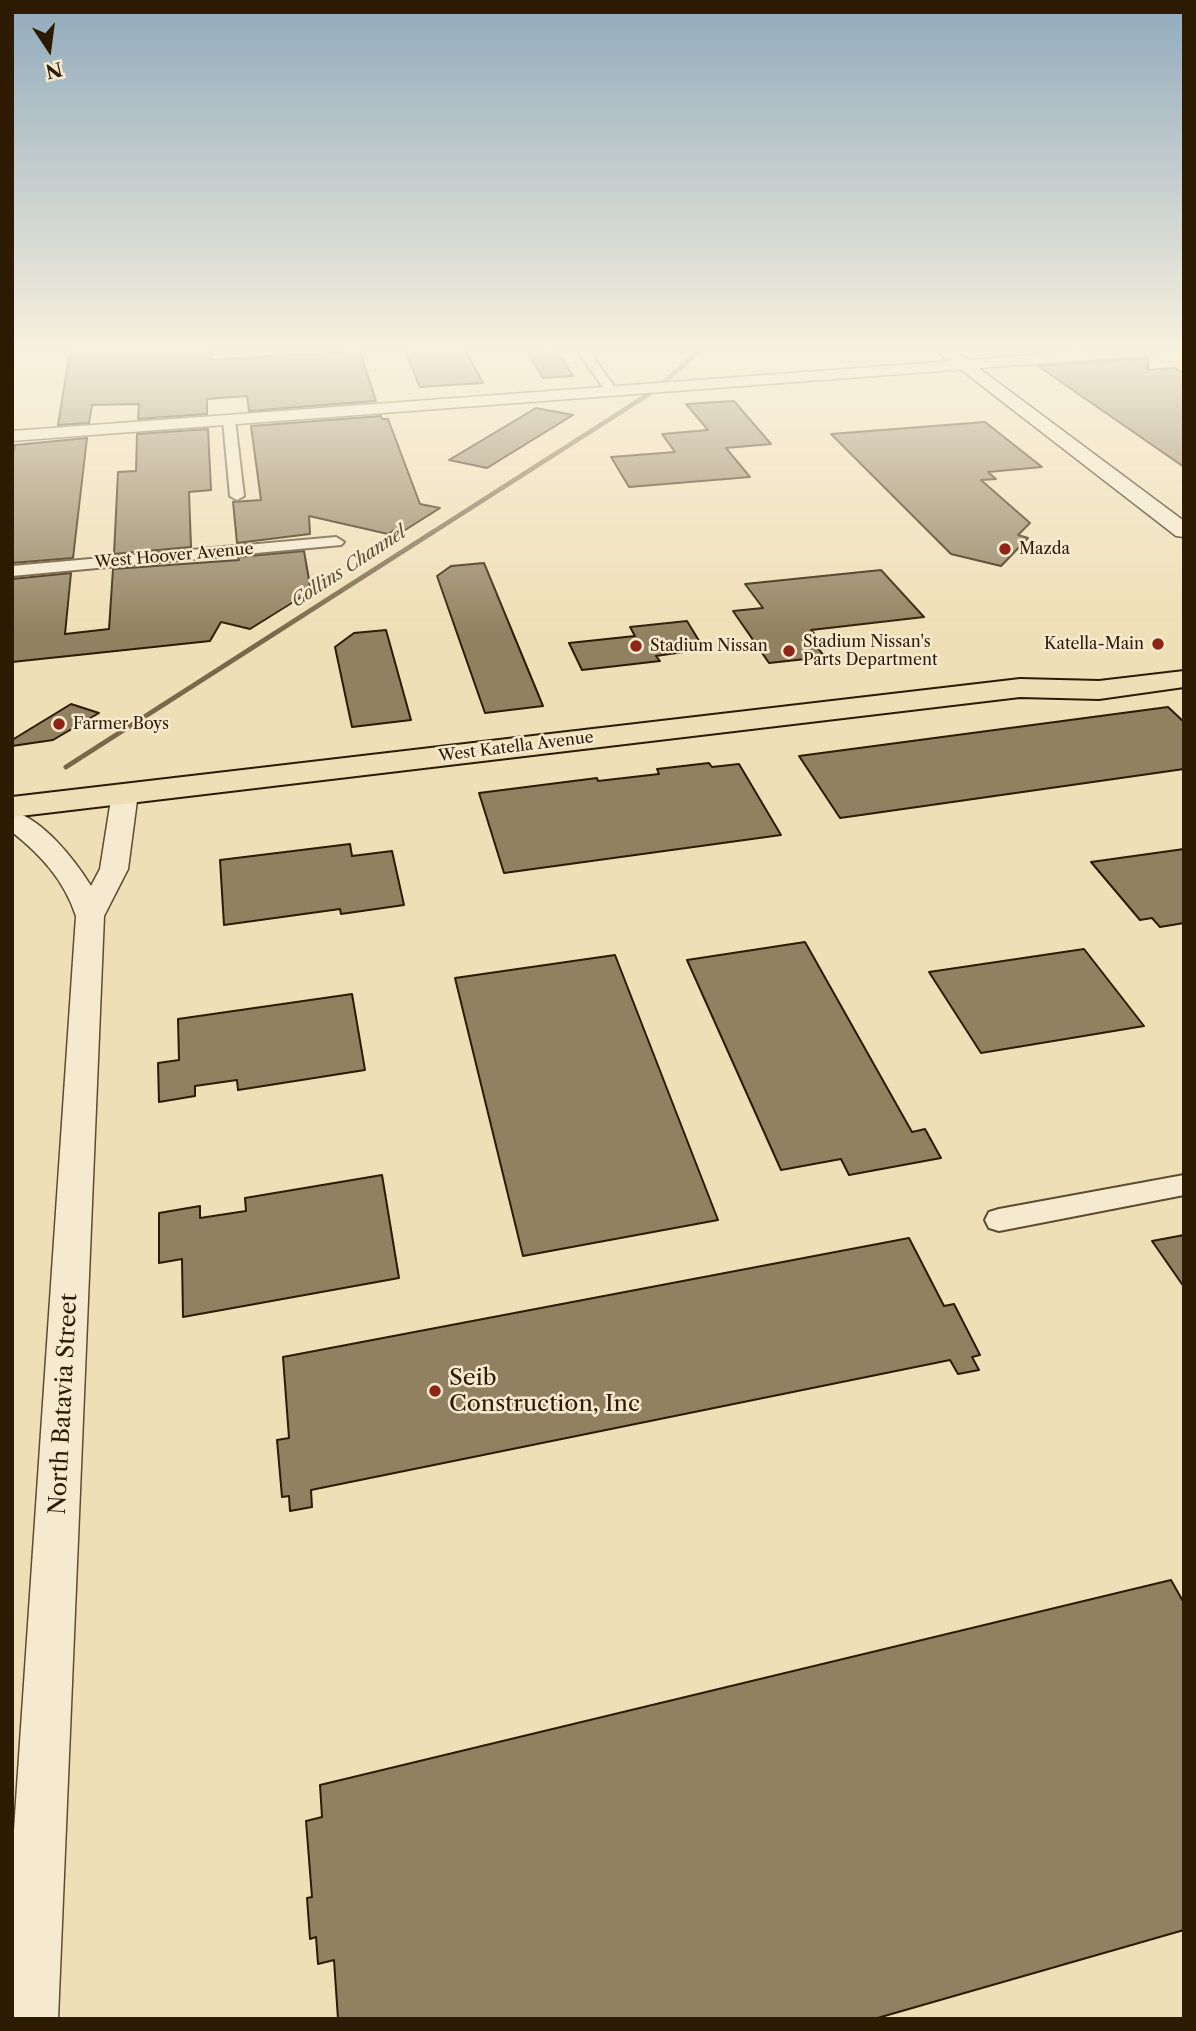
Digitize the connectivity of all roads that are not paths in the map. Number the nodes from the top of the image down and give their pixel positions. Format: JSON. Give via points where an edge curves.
{"nodes":[{"id":1,"x":232,"y":446,"type":"edge"},
{"id":2,"x":1071,"y":446,"type":"edge"},
{"id":3,"x":237,"y":496,"type":"dead end"},
{"id":4,"x":1184,"y":531,"type":"edge"},
{"id":5,"x":336,"y":542,"type":"dead end"},
{"id":6,"x":12,"y":571,"type":"edge"},
{"id":7,"x":1184,"y":657,"type":"edge"},
{"id":8,"x":1184,"y":679,"type":"edge"},
{"id":9,"x":1020,"y":688,"type":"junction"},
{"id":10,"x":125,"y":793,"type":"junction"},
{"id":11,"x":12,"y":807,"type":"edge"},
{"id":12,"x":12,"y":819,"type":"edge"},
{"id":13,"x":90,"y":916,"type":"junction"},
{"id":14,"x":1184,"y":1185,"type":"edge"},
{"id":15,"x":999,"y":1220,"type":"dead end"},
{"id":16,"x":30,"y":2019,"type":"edge"}],
"edges":[{"from":1,"to":3,"type":"street"},
{"from":2,"to":4,"type":"main road"},
{"from":5,"to":6,"type":"street","name":"West Hoover Avenue"},
{"from":7,"to":9,"type":"main road","name":"West Katella Avenue","via":[[1066,671]]},
{"from":8,"to":9,"type":"main road","name":"West Katella Avenue","via":[[1099,690]]},
{"from":9,"to":10,"type":"main road","name":"West Katella Avenue"},
{"from":10,"to":11,"type":"main road","name":"West Katella Avenue"},
{"from":10,"to":13,"type":"street","via":[[114,869]]},
{"from":12,"to":13,"type":"street","name":"North Batavia Street","via":[[55,855]]},
{"from":13,"to":16,"type":"street","name":"North Batavia Street"},
{"from":14,"to":15,"type":"street"}]}
